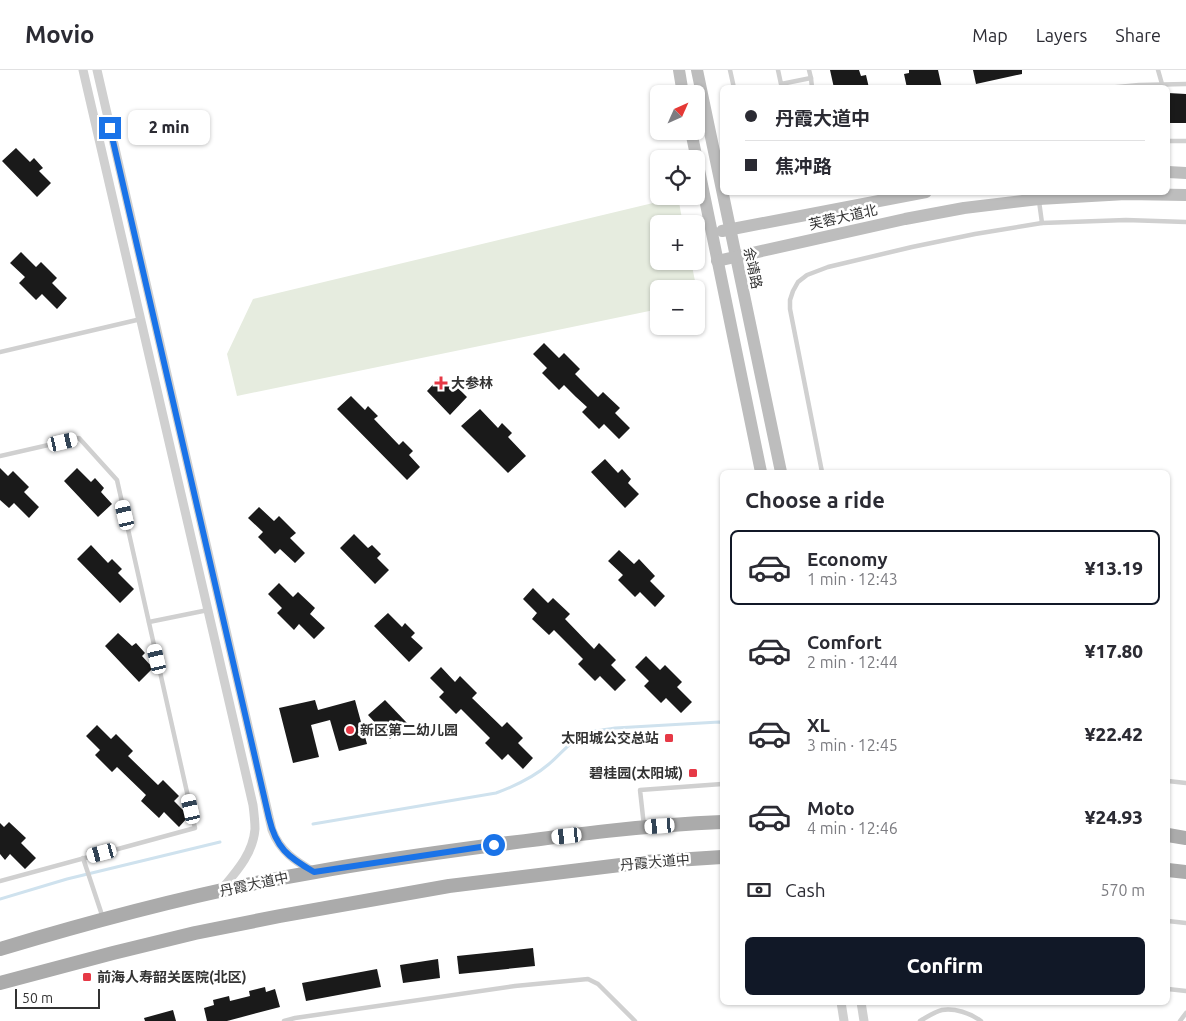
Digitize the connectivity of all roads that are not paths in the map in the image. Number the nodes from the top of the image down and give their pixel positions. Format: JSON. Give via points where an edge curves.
{"nodes":[{"id":1,"x":84,"y":70,"type":"edge"},
{"id":2,"x":97,"y":70,"type":"edge"},
{"id":3,"x":679,"y":70,"type":"edge"},
{"id":4,"x":697,"y":70,"type":"edge"},
{"id":5,"x":730,"y":70,"type":"edge"},
{"id":6,"x":778,"y":70,"type":"edge"},
{"id":7,"x":809,"y":70,"type":"edge"},
{"id":8,"x":1158,"y":70,"type":"edge"},
{"id":9,"x":811,"y":78,"type":"junction"},
{"id":10,"x":1162,"y":84,"type":"junction"},
{"id":11,"x":1186,"y":84,"type":"edge"},
{"id":12,"x":682,"y":85,"type":"edge"},
{"id":13,"x":733,"y":85,"type":"edge"},
{"id":14,"x":812,"y":85,"type":"edge"},
{"id":15,"x":1148,"y":85,"type":"edge"},
{"id":16,"x":693,"y":140,"type":"edge"},
{"id":17,"x":1170,"y":141,"type":"edge"},
{"id":18,"x":1186,"y":142,"type":"edge"},
{"id":19,"x":1170,"y":172,"type":"edge"},
{"id":20,"x":1186,"y":172,"type":"edge"},
{"id":21,"x":720,"y":182,"type":"edge"},
{"id":22,"x":723,"y":195,"type":"edge"},
{"id":23,"x":900,"y":195,"type":"edge"},
{"id":24,"x":1109,"y":195,"type":"edge"},
{"id":25,"x":1170,"y":195,"type":"edge"},
{"id":26,"x":1186,"y":195,"type":"edge"},
{"id":27,"x":1039,"y":199,"type":"junction"},
{"id":28,"x":1186,"y":222,"type":"edge"},
{"id":29,"x":1042,"y":223,"type":"junction"},
{"id":30,"x":730,"y":230,"type":"junction"},
{"id":31,"x":712,"y":233,"type":"junction"},
{"id":32,"x":736,"y":256,"type":"junction"},
{"id":33,"x":717,"y":261,"type":"junction"},
{"id":34,"x":141,"y":319,"type":"junction"},
{"id":35,"x":0,"y":352,"type":"edge"},
{"id":36,"x":0,"y":456,"type":"edge"},
{"id":37,"x":761,"y":470,"type":"edge"},
{"id":38,"x":781,"y":470,"type":"edge"},
{"id":39,"x":822,"y":470,"type":"edge"},
{"id":40,"x":208,"y":610,"type":"junction"},
{"id":41,"x":149,"y":622,"type":"junction"},
{"id":42,"x":1170,"y":781,"type":"edge"},
{"id":43,"x":1186,"y":782,"type":"edge"},
{"id":44,"x":720,"y":784,"type":"edge"},
{"id":45,"x":720,"y":822,"type":"edge"},
{"id":46,"x":644,"y":827,"type":"junction"},
{"id":47,"x":1170,"y":835,"type":"edge"},
{"id":48,"x":1186,"y":838,"type":"edge"},
{"id":49,"x":720,"y":857,"type":"edge"},
{"id":50,"x":84,"y":858,"type":"junction"},
{"id":51,"x":1170,"y":870,"type":"edge"},
{"id":52,"x":314,"y":872,"type":"junction"},
{"id":53,"x":1186,"y":872,"type":"edge"},
{"id":54,"x":0,"y":881,"type":"edge"},
{"id":55,"x":220,"y":891,"type":"junction"},
{"id":56,"x":103,"y":920,"type":"junction"},
{"id":57,"x":1170,"y":921,"type":"edge"},
{"id":58,"x":1186,"y":923,"type":"edge"},
{"id":59,"x":0,"y":950,"type":"edge"},
{"id":60,"x":0,"y":983,"type":"edge"},
{"id":61,"x":1170,"y":989,"type":"edge"},
{"id":62,"x":1186,"y":991,"type":"edge"},
{"id":63,"x":841,"y":1005,"type":"edge"},
{"id":64,"x":861,"y":1005,"type":"edge"},
{"id":65,"x":1186,"y":1013,"type":"edge"},
{"id":66,"x":296,"y":1020,"type":"edge"},
{"id":67,"x":284,"y":1021,"type":"edge"},
{"id":68,"x":635,"y":1021,"type":"edge"},
{"id":69,"x":844,"y":1021,"type":"edge"},
{"id":70,"x":864,"y":1021,"type":"edge"},
{"id":71,"x":920,"y":1021,"type":"edge"},
{"id":72,"x":981,"y":1021,"type":"edge"},
{"id":73,"x":1180,"y":1021,"type":"edge"}],
"edges":[{"from":1,"to":34,"type":"street"},
{"from":2,"to":52,"type":"street","via":[[272,830],[275,839],[290,856]]},
{"from":3,"to":12,"type":"main road"},
{"from":4,"to":21,"type":"main road","name":"余靖路"},
{"from":5,"to":13,"type":"lane"},
{"from":6,"to":9,"type":"lane","via":[[781,84]]},
{"from":7,"to":9,"type":"lane"},
{"from":8,"to":10,"type":"lane"},
{"from":9,"to":14,"type":"lane"},
{"from":10,"to":11,"type":"lane"},
{"from":10,"to":15,"type":"lane"},
{"from":16,"to":31,"type":"main road"},
{"from":17,"to":18,"type":"lane"},
{"from":19,"to":20,"type":"main road"},
{"from":22,"to":30,"type":"main road","name":"余靖路"},
{"from":23,"to":30,"type":"main road","name":"芙蓉大道北"},
{"from":24,"to":27,"type":"main road","name":"芙蓉大道北"},
{"from":25,"to":26,"type":"main road","name":"芙蓉大道北"},
{"from":27,"to":29,"type":"lane"},
{"from":27,"to":32,"type":"main road","name":"芙蓉大道北","via":[[905,219]]},
{"from":28,"to":29,"type":"lane"},
{"from":29,"to":39,"type":"lane","via":[[975,234],[828,267],[798,282],[790,300],[790,309]]},
{"from":30,"to":31,"type":"main road","name":"芙蓉大道北"},
{"from":30,"to":32,"type":"main road","name":"余靖路"},
{"from":31,"to":33,"type":"main road"},
{"from":32,"to":33,"type":"main road","name":"芙蓉大道北"},
{"from":32,"to":38,"type":"main road","name":"余靖路"},
{"from":33,"to":37,"type":"main road"},
{"from":34,"to":35,"type":"lane"},
{"from":34,"to":40,"type":"street"},
{"from":36,"to":41,"type":"lane","via":[[79,438],[117,480]]},
{"from":40,"to":41,"type":"lane"},
{"from":40,"to":55,"type":"street","via":[[254,820],[253,840],[246,858]]},
{"from":41,"to":50,"type":"lane","via":[[196,828]]},
{"from":42,"to":43,"type":"lane"},
{"from":44,"to":46,"type":"lane","via":[[640,790]]},
{"from":45,"to":46,"type":"main road","name":"丹霞大道中"},
{"from":46,"to":52,"type":"main road","name":"丹霞大道中","via":[[440,852]]},
{"from":47,"to":48,"type":"main road"},
{"from":49,"to":60,"type":"main road","name":"丹霞大道中","via":[[645,862],[449,886],[195,933]]},
{"from":50,"to":54,"type":"lane"},
{"from":50,"to":56,"type":"lane"},
{"from":51,"to":53,"type":"main road"},
{"from":52,"to":55,"type":"main road","name":"丹霞大道中"},
{"from":55,"to":56,"type":"main road","name":"丹霞大道中"},
{"from":56,"to":59,"type":"main road","name":"丹霞大道中"},
{"from":57,"to":58,"type":"lane"},
{"from":61,"to":62,"type":"lane"},
{"from":63,"to":69,"type":"street"},
{"from":64,"to":70,"type":"street"},
{"from":65,"to":73,"type":"lane"},
{"from":66,"to":67,"type":"lane"},
{"from":66,"to":68,"type":"lane","via":[[515,986],[588,979],[598,984]]},
{"from":71,"to":72,"type":"lane","via":[[936,1012],[950,1010],[966,1013]]}]}
